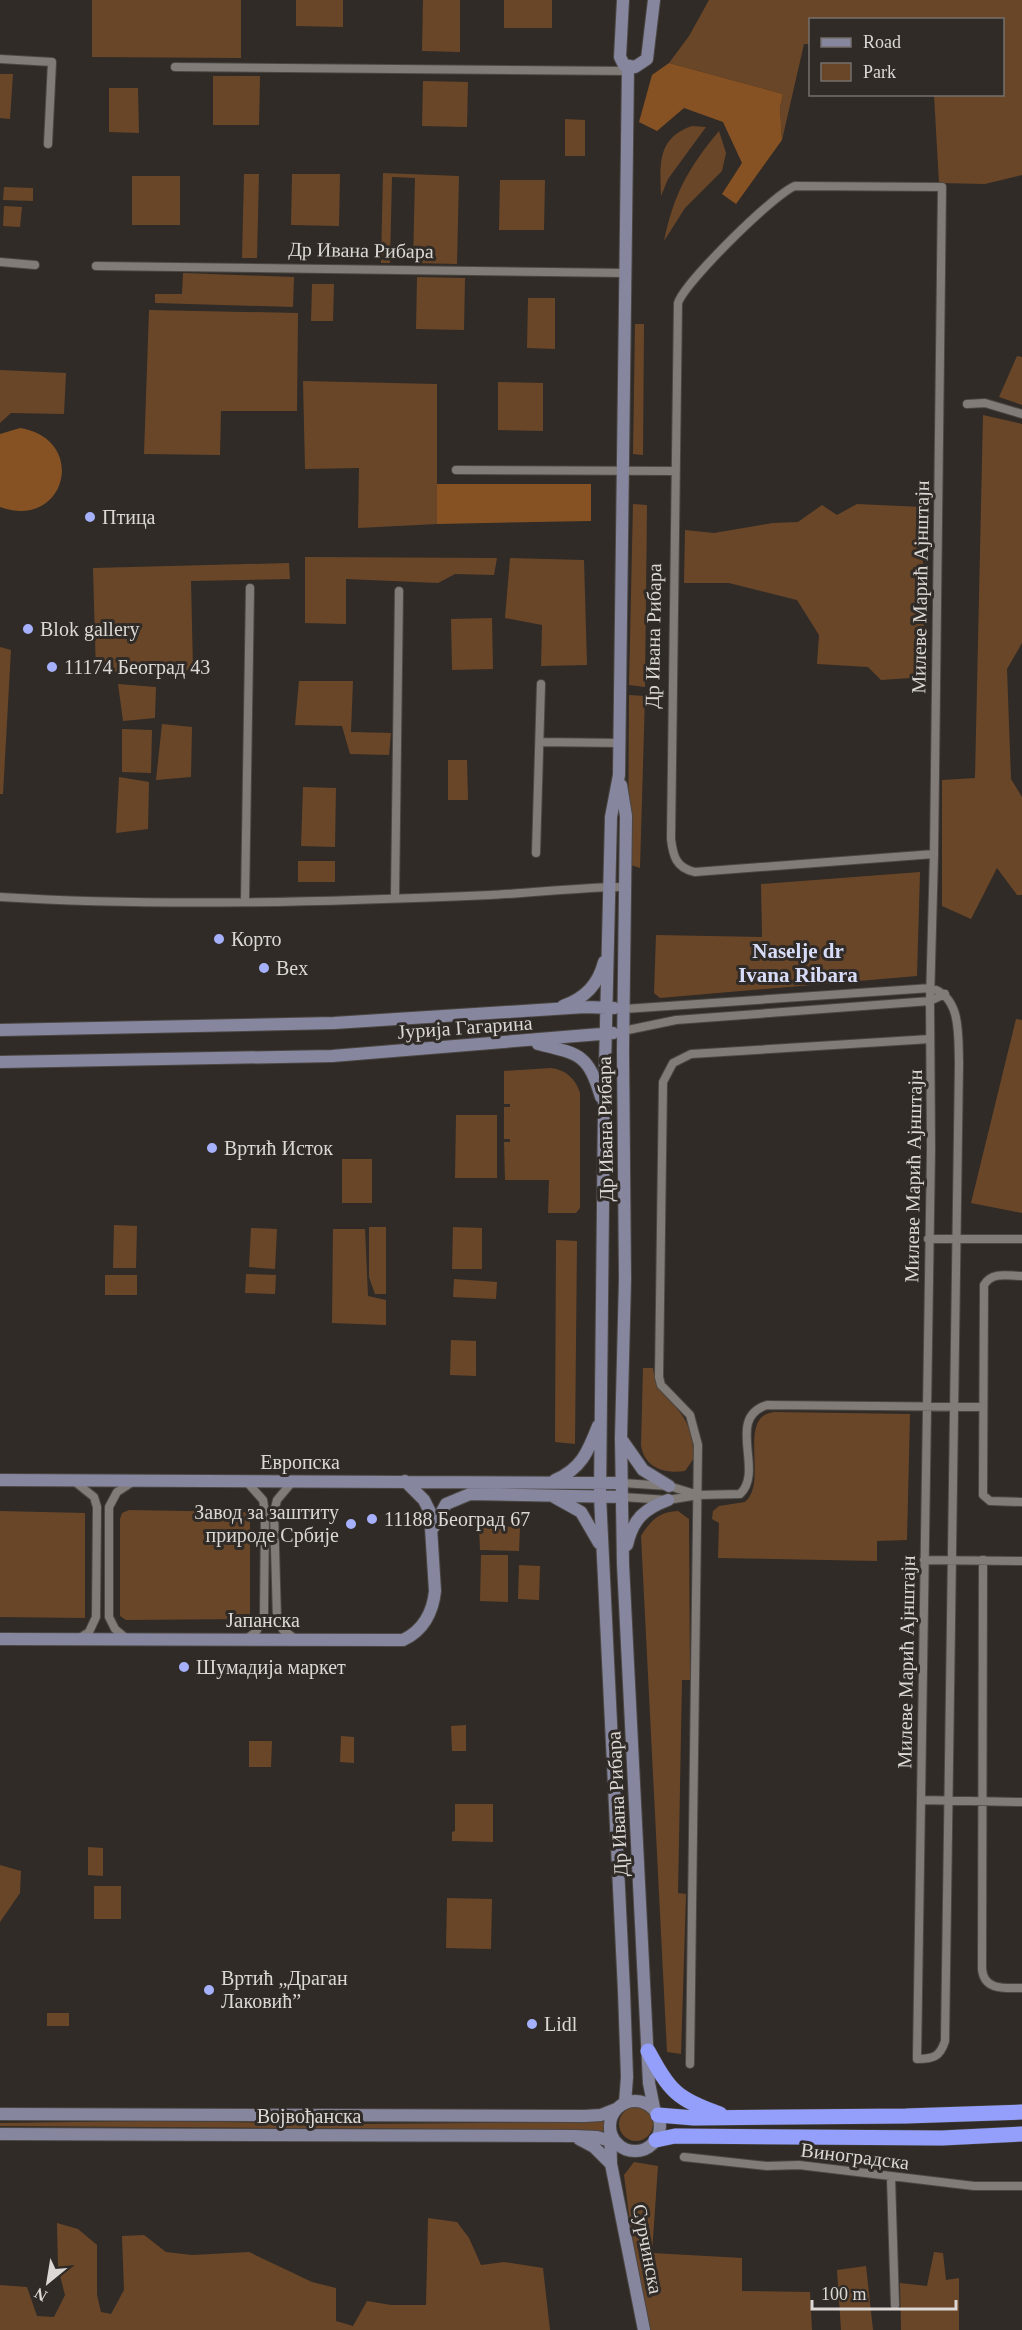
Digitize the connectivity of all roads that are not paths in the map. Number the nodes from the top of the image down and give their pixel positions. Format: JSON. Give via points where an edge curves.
{"nodes":[{"id":1,"x":622,"y":0,"type":"edge"},
{"id":2,"x":654,"y":0,"type":"edge"},
{"id":3,"x":0,"y":58,"type":"edge"},
{"id":4,"x":176,"y":67,"type":"dead end"},
{"id":5,"x":628,"y":69,"type":"junction"},
{"id":6,"x":48,"y":144,"type":"dead end"},
{"id":7,"x":942,"y":187,"type":"joint"},
{"id":8,"x":0,"y":262,"type":"edge"},
{"id":9,"x":35,"y":265,"type":"dead end"},
{"id":10,"x":96,"y":266,"type":"dead end"},
{"id":11,"x":626,"y":273,"type":"junction"},
{"id":12,"x":967,"y":404,"type":"dead end"},
{"id":13,"x":1022,"y":414,"type":"edge"},
{"id":14,"x":456,"y":471,"type":"dead end"},
{"id":15,"x":623,"y":471,"type":"junction"},
{"id":16,"x":675,"y":471,"type":"junction"},
{"id":17,"x":250,"y":588,"type":"dead end"},
{"id":18,"x":399,"y":591,"type":"dead end"},
{"id":19,"x":541,"y":684,"type":"dead end"},
{"id":20,"x":540,"y":742,"type":"junction"},
{"id":21,"x":620,"y":743,"type":"junction"},
{"id":22,"x":619,"y":775,"type":"junction"},
{"id":23,"x":536,"y":853,"type":"dead end"},
{"id":24,"x":934,"y":854,"type":"junction"},
{"id":25,"x":610,"y":887,"type":"junction"},
{"id":26,"x":626,"y":887,"type":"junction"},
{"id":27,"x":0,"y":897,"type":"edge"},
{"id":28,"x":395,"y":897,"type":"junction"},
{"id":29,"x":245,"y":902,"type":"junction"},
{"id":30,"x":609,"y":946,"type":"junction"},
{"id":31,"x":931,"y":988,"type":"junction"},
{"id":32,"x":945,"y":994,"type":"junction"},
{"id":33,"x":930,"y":1001,"type":"junction"},
{"id":34,"x":607,"y":1008,"type":"junction"},
{"id":35,"x":624,"y":1009,"type":"junction"},
{"id":36,"x":554,"y":1010,"type":"junction"},
{"id":37,"x":0,"y":1030,"type":"edge"},
{"id":38,"x":623,"y":1031,"type":"junction"},
{"id":39,"x":606,"y":1034,"type":"junction"},
{"id":40,"x":930,"y":1039,"type":"junction"},
{"id":41,"x":528,"y":1042,"type":"junction"},
{"id":42,"x":0,"y":1062,"type":"edge"},
{"id":43,"x":36,"y":1063,"type":"junction"},
{"id":44,"x":0,"y":1073,"type":"edge"},
{"id":45,"x":604,"y":1107,"type":"junction"},
{"id":46,"x":956,"y":1238,"type":"junction"},
{"id":47,"x":928,"y":1239,"type":"junction"},
{"id":48,"x":1022,"y":1239,"type":"edge"},
{"id":49,"x":1022,"y":1276,"type":"edge"},
{"id":50,"x":926,"y":1406,"type":"junction"},
{"id":51,"x":953,"y":1407,"type":"junction"},
{"id":52,"x":983,"y":1407,"type":"junction"},
{"id":53,"x":602,"y":1417,"type":"junction"},
{"id":54,"x":621,"y":1438,"type":"junction"},
{"id":55,"x":0,"y":1475,"type":"edge"},
{"id":56,"x":0,"y":1480,"type":"edge"},
{"id":57,"x":14,"y":1480,"type":"junction"},
{"id":58,"x":74,"y":1480,"type":"junction"},
{"id":59,"x":134,"y":1481,"type":"junction"},
{"id":60,"x":246,"y":1481,"type":"junction"},
{"id":61,"x":293,"y":1481,"type":"junction"},
{"id":62,"x":405,"y":1481,"type":"junction"},
{"id":63,"x":550,"y":1482,"type":"junction"},
{"id":64,"x":600,"y":1483,"type":"junction"},
{"id":65,"x":622,"y":1483,"type":"junction"},
{"id":66,"x":669,"y":1486,"type":"junction"},
{"id":67,"x":547,"y":1495,"type":"junction"},
{"id":68,"x":698,"y":1495,"type":"junction"},
{"id":69,"x":600,"y":1496,"type":"junction"},
{"id":70,"x":622,"y":1497,"type":"junction"},
{"id":71,"x":668,"y":1500,"type":"junction"},
{"id":72,"x":1022,"y":1502,"type":"edge"},
{"id":73,"x":433,"y":1529,"type":"junction"},
{"id":74,"x":603,"y":1560,"type":"junction"},
{"id":75,"x":924,"y":1560,"type":"junction"},
{"id":76,"x":952,"y":1560,"type":"junction"},
{"id":77,"x":983,"y":1560,"type":"junction"},
{"id":78,"x":1022,"y":1561,"type":"edge"},
{"id":79,"x":623,"y":1564,"type":"junction"},
{"id":80,"x":78,"y":1639,"type":"junction"},
{"id":81,"x":129,"y":1639,"type":"junction"},
{"id":82,"x":4,"y":1640,"type":"edge"},
{"id":83,"x":246,"y":1640,"type":"junction"},
{"id":84,"x":296,"y":1640,"type":"junction"},
{"id":85,"x":921,"y":1800,"type":"junction"},
{"id":86,"x":949,"y":1800,"type":"junction"},
{"id":87,"x":981,"y":1801,"type":"junction"},
{"id":88,"x":1022,"y":1802,"type":"edge"},
{"id":89,"x":1022,"y":1988,"type":"edge"},
{"id":90,"x":648,"y":2051,"type":"junction"},
{"id":91,"x":690,"y":2064,"type":"dead end"},
{"id":92,"x":620,"y":2106,"type":"junction"},
{"id":93,"x":656,"y":2111,"type":"junction"},
{"id":94,"x":1022,"y":2112,"type":"edge"},
{"id":95,"x":0,"y":2114,"type":"edge"},
{"id":96,"x":732,"y":2117,"type":"junction"},
{"id":97,"x":0,"y":2134,"type":"edge"},
{"id":98,"x":1022,"y":2134,"type":"edge"},
{"id":99,"x":574,"y":2136,"type":"junction"},
{"id":100,"x":656,"y":2140,"type":"junction"},
{"id":101,"x":613,"y":2141,"type":"junction"},
{"id":102,"x":633,"y":2151,"type":"junction"},
{"id":103,"x":684,"y":2157,"type":"dead end"},
{"id":104,"x":613,"y":2169,"type":"junction"},
{"id":105,"x":891,"y":2178,"type":"junction"},
{"id":106,"x":1022,"y":2186,"type":"edge"},
{"id":107,"x":895,"y":2305,"type":"dead end"},
{"id":108,"x":644,"y":2330,"type":"edge"}],
"edges":[{"from":1,"to":5,"type":"main road","name":"Др Ивана Рибара","via":[[620,57]]},
{"from":2,"to":5,"type":"main road","via":[[647,59],[639,67]]},
{"from":3,"to":6,"type":"street","via":[[52,62]]},
{"from":4,"to":5,"type":"street"},
{"from":5,"to":11,"type":"main road","name":"Др Ивана Рибара"},
{"from":7,"to":16,"type":"street","name":"Др Ивана Рибара","via":[[789,188],[686,286],[678,303]]},
{"from":7,"to":24,"type":"street","name":"Милеве Марић Ајнштајн"},
{"from":8,"to":9,"type":"street"},
{"from":10,"to":11,"type":"street","name":"Др Ивана Рибара"},
{"from":11,"to":15,"type":"main road","name":"Др Ивана Рибара"},
{"from":12,"to":13,"type":"street","via":[[985,403]]},
{"from":14,"to":15,"type":"street"},
{"from":15,"to":16,"type":"street"},
{"from":15,"to":21,"type":"main road","name":"Др Ивана Рибара"},
{"from":16,"to":24,"type":"street","name":"Др Ивана Рибара","via":[[670,838],[676,861],[694,872]]},
{"from":17,"to":29,"type":"street"},
{"from":18,"to":28,"type":"street"},
{"from":19,"to":20,"type":"street"},
{"from":20,"to":21,"type":"street"},
{"from":20,"to":23,"type":"street"},
{"from":21,"to":22,"type":"main road","name":"Др Ивана Рибара"},
{"from":22,"to":25,"type":"main road","name":"Др Ивана Рибара","via":[[611,817]]},
{"from":22,"to":26,"type":"main road","name":"Др Ивана Рибара","via":[[626,816]]},
{"from":24,"to":31,"type":"street","name":"Милеве Марић Ајнштајн"},
{"from":25,"to":26,"type":"street"},
{"from":25,"to":28,"type":"street"},
{"from":25,"to":30,"type":"main road","name":"Др Ивана Рибара"},
{"from":26,"to":35,"type":"main road","name":"Др Ивана Рибара"},
{"from":27,"to":29,"type":"street"},
{"from":28,"to":29,"type":"street"},
{"from":30,"to":34,"type":"main road","name":"Др Ивана Рибара"},
{"from":30,"to":36,"type":"main road","via":[[601,973],[587,994]]},
{"from":31,"to":32,"type":"street"},
{"from":31,"to":33,"type":"street","name":"Милеве Марић Ајнштајн"},
{"from":31,"to":35,"type":"street","name":"Јурија Гагарина"},
{"from":32,"to":33,"type":"street"},
{"from":32,"to":46,"type":"street","name":"Милеве Марић Ајнштајн","via":[[954,1008],[958,1046]]},
{"from":33,"to":38,"type":"street","name":"Јурија Гагарина","via":[[676,1020]]},
{"from":33,"to":40,"type":"street","name":"Милеве Марић Ајнштајн"},
{"from":34,"to":35,"type":"main road","name":"Јурија Гагарина"},
{"from":34,"to":36,"type":"main road","name":"Јурија Гагарина"},
{"from":34,"to":39,"type":"main road","name":"Др Ивана Рибара"},
{"from":35,"to":38,"type":"main road","name":"Др Ивана Рибара"},
{"from":36,"to":37,"type":"main road","name":"Јурија Гагарина","via":[[323,1023]]},
{"from":38,"to":39,"type":"main road","name":"Јурија Гагарина"},
{"from":38,"to":54,"type":"main road","name":"Др Ивана Рибара","via":[[625,1258]]},
{"from":39,"to":41,"type":"main road","name":"Јурија Гагарина"},
{"from":39,"to":45,"type":"main road","name":"Др Ивана Рибара"},
{"from":40,"to":47,"type":"street","name":"Милеве Марић Ајнштајн"},
{"from":40,"to":68,"type":"street","via":[[691,1054],[678,1059],[665,1075],[659,1377],[661,1385],[687,1411],[694,1425]]},
{"from":41,"to":43,"type":"main road","name":"Јурија Гагарина","via":[[332,1056]]},
{"from":41,"to":45,"type":"main road","via":[[568,1051],[582,1059],[593,1071]]},
{"from":42,"to":43,"type":"main road","name":"Јурија Гагарина"},
{"from":43,"to":44,"type":"main road"},
{"from":45,"to":53,"type":"main road","name":"Др Ивана Рибара"},
{"from":46,"to":47,"type":"street"},
{"from":46,"to":48,"type":"street"},
{"from":46,"to":51,"type":"street","name":"Милеве Марић Ајнштајн"},
{"from":47,"to":50,"type":"street","name":"Милеве Марић Ајнштајн"},
{"from":49,"to":52,"type":"street","via":[[996,1275],[984,1285]]},
{"from":50,"to":51,"type":"street"},
{"from":50,"to":68,"type":"street","via":[[760,1407],[747,1423],[746,1489],[734,1495]]},
{"from":50,"to":75,"type":"street","name":"Милеве Марић Ајнштајн"},
{"from":51,"to":52,"type":"street"},
{"from":51,"to":76,"type":"street","name":"Милеве Марић Ајнштајн"},
{"from":52,"to":72,"type":"street","via":[[983,1496],[990,1501]]},
{"from":53,"to":63,"type":"main road","via":[[578,1467]]},
{"from":53,"to":64,"type":"main road","name":"Др Ивана Рибара"},
{"from":54,"to":65,"type":"main road","name":"Др Ивана Рибара"},
{"from":54,"to":66,"type":"main road","via":[[638,1464]]},
{"from":55,"to":57,"type":"main road"},
{"from":56,"to":57,"type":"main road","name":"Европска"},
{"from":57,"to":58,"type":"main road","name":"Европска"},
{"from":58,"to":59,"type":"main road","name":"Европска"},
{"from":58,"to":80,"type":"street","via":[[94,1497],[98,1514],[96,1617],[89,1632]]},
{"from":59,"to":60,"type":"main road","name":"Европска"},
{"from":59,"to":81,"type":"street","via":[[117,1491],[109,1506],[110,1617],[115,1629]]},
{"from":60,"to":61,"type":"main road","name":"Европска"},
{"from":60,"to":83,"type":"street","via":[[263,1500],[265,1512],[264,1616],[256,1632]]},
{"from":61,"to":62,"type":"main road","name":"Европска"},
{"from":61,"to":84,"type":"street","via":[[277,1500],[274,1512],[277,1618],[283,1630]]},
{"from":62,"to":63,"type":"main road","name":"Европска"},
{"from":62,"to":73,"type":"main road","name":"Јапанска","via":[[428,1504]]},
{"from":63,"to":64,"type":"main road","name":"Европска"},
{"from":64,"to":65,"type":"main road"},
{"from":64,"to":69,"type":"main road","name":"Др Ивана Рибара"},
{"from":65,"to":66,"type":"street"},
{"from":65,"to":70,"type":"main road","name":"Др Ивана Рибара"},
{"from":66,"to":68,"type":"street"},
{"from":67,"to":69,"type":"main road"},
{"from":67,"to":73,"type":"main road","via":[[460,1497],[446,1504]]},
{"from":67,"to":74,"type":"main road","via":[[581,1512]]},
{"from":68,"to":71,"type":"street"},
{"from":68,"to":91,"type":"street"},
{"from":69,"to":70,"type":"main road"},
{"from":69,"to":74,"type":"main road","name":"Др Ивана Рибара"},
{"from":70,"to":71,"type":"street"},
{"from":70,"to":79,"type":"main road","name":"Др Ивана Рибара"},
{"from":71,"to":79,"type":"main road","via":[[641,1514],[630,1531]]},
{"from":73,"to":84,"type":"main road","name":"Јапанска","via":[[434,1603],[423,1624],[410,1637]]},
{"from":74,"to":92,"type":"main road","name":"Др Ивана Рибара","via":[[627,2077]]},
{"from":75,"to":76,"type":"street"},
{"from":75,"to":85,"type":"street","name":"Милеве Марић Ајнштајн"},
{"from":76,"to":77,"type":"street"},
{"from":76,"to":86,"type":"street","name":"Милеве Марић Ајнштајн"},
{"from":77,"to":78,"type":"street"},
{"from":77,"to":87,"type":"street"},
{"from":79,"to":90,"type":"main road","name":"Др Ивана Рибара"},
{"from":80,"to":81,"type":"main road","name":"Јапанска"},
{"from":80,"to":82,"type":"main road","name":"Јапанска"},
{"from":81,"to":83,"type":"main road","name":"Јапанска"},
{"from":83,"to":84,"type":"main road","name":"Јапанска"},
{"from":85,"to":86,"type":"street"},
{"from":85,"to":86,"type":"street","name":"Милеве Марић Ајнштајн","via":[[917,2059],[939,2055],[945,2041]]},
{"from":86,"to":87,"type":"street"},
{"from":87,"to":88,"type":"street"},
{"from":87,"to":89,"type":"street","via":[[983,1977],[998,1988]]},
{"from":90,"to":93,"type":"main road","name":"Др Ивана Рибара"},
{"from":90,"to":96,"type":"highway","via":[[672,2090],[701,2107]]},
{"from":92,"to":93,"type":"main road","via":[[640,2101]]},
{"from":92,"to":95,"type":"main road","name":"Војвођанска","via":[[601,2115],[585,2116]]},
{"from":92,"to":101,"type":"main road","name":"Сурчинска","via":[[610,2127]]},
{"from":93,"to":96,"type":"highway","via":[[673,2118]]},
{"from":93,"to":100,"type":"main road","via":[[660,2127]]},
{"from":94,"to":96,"type":"highway"},
{"from":97,"to":99,"type":"main road","name":"Војвођанска"},
{"from":98,"to":100,"type":"highway","via":[[942,2138],[675,2136]]},
{"from":99,"to":101,"type":"main road","name":"Војвођанска"},
{"from":99,"to":104,"type":"main road","via":[[594,2147]]},
{"from":100,"to":102,"type":"main road"},
{"from":101,"to":102,"type":"main road"},
{"from":101,"to":104,"type":"main road","name":"Сурчинска"},
{"from":102,"to":104,"type":"main road"},
{"from":103,"to":105,"type":"street","name":"Виноградска","via":[[767,2166],[799,2165]]},
{"from":104,"to":108,"type":"main road","name":"Сурчинска"},
{"from":105,"to":106,"type":"street","name":"Виноградска"},
{"from":105,"to":107,"type":"street"}]}
